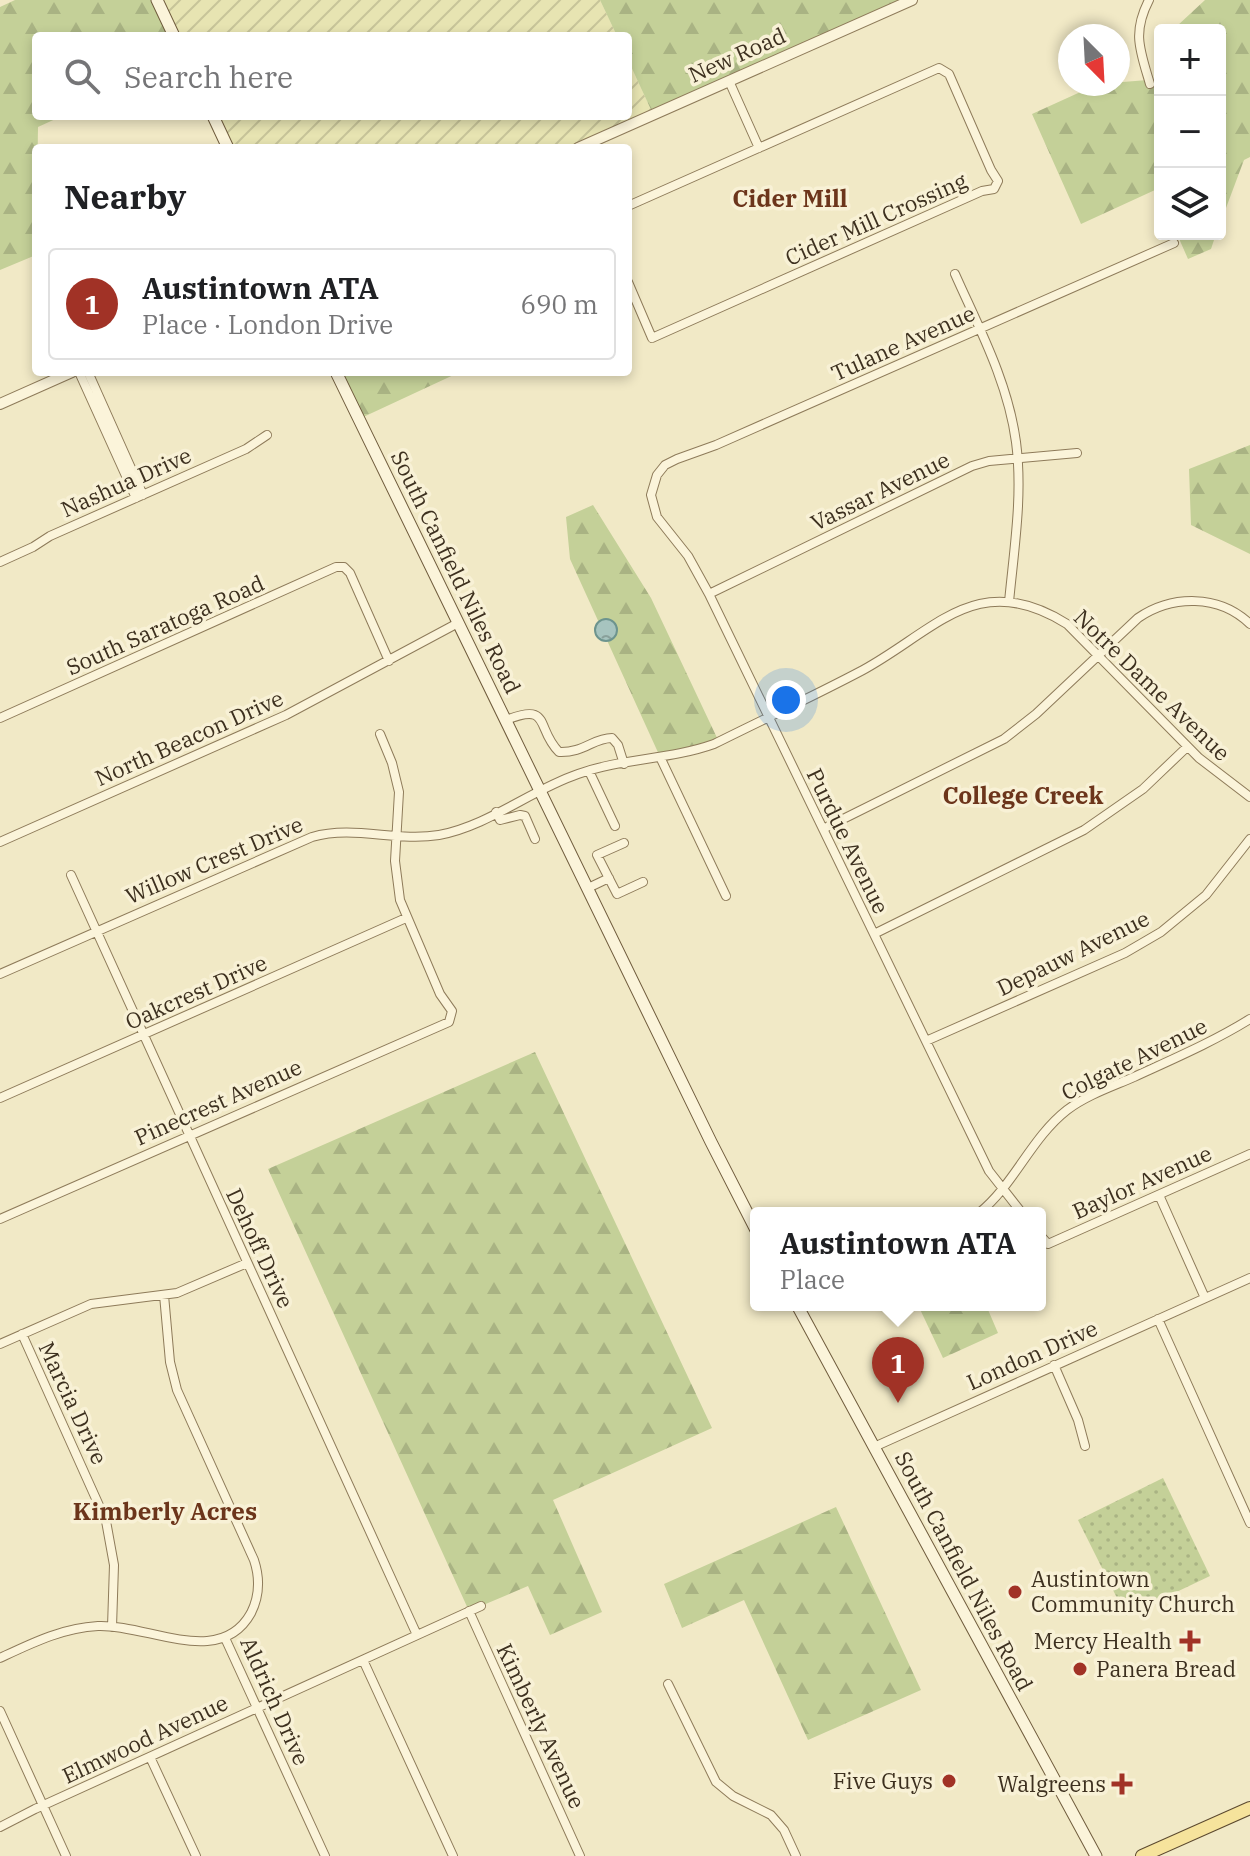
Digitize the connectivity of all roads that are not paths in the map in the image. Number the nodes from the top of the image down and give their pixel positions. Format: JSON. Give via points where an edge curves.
{"nodes":[{"id":1,"x":157,"y":0,"type":"edge"},
{"id":2,"x":912,"y":0,"type":"edge"},
{"id":3,"x":1149,"y":0,"type":"edge"},
{"id":4,"x":172,"y":32,"type":"edge"},
{"id":5,"x":729,"y":81,"type":"junction"},
{"id":6,"x":1150,"y":84,"type":"dead end"},
{"id":7,"x":215,"y":120,"type":"edge"},
{"id":8,"x":226,"y":144,"type":"edge"},
{"id":9,"x":587,"y":144,"type":"edge"},
{"id":10,"x":759,"y":148,"type":"junction"},
{"id":11,"x":632,"y":204,"type":"edge"},
{"id":12,"x":1174,"y":243,"type":"dead end"},
{"id":13,"x":955,"y":274,"type":"dead end"},
{"id":14,"x":632,"y":291,"type":"edge"},
{"id":15,"x":979,"y":329,"type":"junction"},
{"id":16,"x":63,"y":376,"type":"edge"},
{"id":17,"x":81,"y":376,"type":"edge"},
{"id":18,"x":90,"y":376,"type":"edge"},
{"id":19,"x":338,"y":376,"type":"edge"},
{"id":20,"x":0,"y":404,"type":"edge"},
{"id":21,"x":267,"y":435,"type":"dead end"},
{"id":22,"x":1077,"y":453,"type":"dead end"},
{"id":23,"x":120,"y":454,"type":"junction"},
{"id":24,"x":1017,"y":458,"type":"junction"},
{"id":25,"x":653,"y":483,"type":"joint"},
{"id":26,"x":139,"y":497,"type":"junction"},
{"id":27,"x":0,"y":562,"type":"edge"},
{"id":28,"x":709,"y":594,"type":"junction"},
{"id":29,"x":1009,"y":602,"type":"junction"},
{"id":30,"x":458,"y":623,"type":"junction"},
{"id":31,"x":1250,"y":624,"type":"edge"},
{"id":32,"x":1099,"y":655,"type":"junction"},
{"id":33,"x":389,"y":661,"type":"junction"},
{"id":34,"x":768,"y":717,"type":"junction"},
{"id":35,"x":0,"y":718,"type":"edge"},
{"id":36,"x":506,"y":720,"type":"junction"},
{"id":37,"x":380,"y":734,"type":"dead end"},
{"id":38,"x":1187,"y":747,"type":"junction"},
{"id":39,"x":661,"y":759,"type":"junction"},
{"id":40,"x":624,"y":764,"type":"junction"},
{"id":41,"x":589,"y":771,"type":"junction"},
{"id":42,"x":540,"y":790,"type":"junction"},
{"id":43,"x":1250,"y":797,"type":"edge"},
{"id":44,"x":496,"y":812,"type":"junction"},
{"id":45,"x":615,"y":826,"type":"dead end"},
{"id":46,"x":823,"y":829,"type":"junction"},
{"id":47,"x":397,"y":835,"type":"junction"},
{"id":48,"x":535,"y":839,"type":"dead end"},
{"id":49,"x":1250,"y":839,"type":"edge"},
{"id":50,"x":0,"y":842,"type":"edge"},
{"id":51,"x":624,"y":843,"type":"dead end"},
{"id":52,"x":71,"y":875,"type":"dead end"},
{"id":53,"x":609,"y":878,"type":"junction"},
{"id":54,"x":643,"y":882,"type":"dead end"},
{"id":55,"x":588,"y":888,"type":"junction"},
{"id":56,"x":726,"y":896,"type":"dead end"},
{"id":57,"x":406,"y":918,"type":"junction"},
{"id":58,"x":96,"y":931,"type":"junction"},
{"id":59,"x":874,"y":934,"type":"junction"},
{"id":60,"x":0,"y":974,"type":"edge"},
{"id":61,"x":1250,"y":1019,"type":"edge"},
{"id":62,"x":143,"y":1035,"type":"junction"},
{"id":63,"x":926,"y":1041,"type":"junction"},
{"id":64,"x":0,"y":1098,"type":"edge"},
{"id":65,"x":189,"y":1135,"type":"junction"},
{"id":66,"x":1250,"y":1154,"type":"edge"},
{"id":67,"x":1001,"y":1189,"type":"junction"},
{"id":68,"x":1159,"y":1195,"type":"junction"},
{"id":69,"x":984,"y":1207,"type":"edge"},
{"id":70,"x":1017,"y":1207,"type":"edge"},
{"id":71,"x":750,"y":1218,"type":"edge"},
{"id":72,"x":0,"y":1219,"type":"edge"},
{"id":73,"x":1046,"y":1242,"type":"edge"},
{"id":74,"x":247,"y":1263,"type":"junction"},
{"id":75,"x":1250,"y":1278,"type":"edge"},
{"id":76,"x":164,"y":1295,"type":"junction"},
{"id":77,"x":1205,"y":1298,"type":"junction"},
{"id":78,"x":800,"y":1311,"type":"edge"},
{"id":79,"x":1158,"y":1319,"type":"junction"},
{"id":80,"x":22,"y":1334,"type":"junction"},
{"id":81,"x":0,"y":1344,"type":"edge"},
{"id":82,"x":1054,"y":1365,"type":"junction"},
{"id":83,"x":1085,"y":1446,"type":"dead end"},
{"id":84,"x":874,"y":1447,"type":"junction"},
{"id":85,"x":1250,"y":1523,"type":"edge"},
{"id":86,"x":481,"y":1606,"type":"dead end"},
{"id":87,"x":469,"y":1611,"type":"junction"},
{"id":88,"x":112,"y":1627,"type":"junction"},
{"id":89,"x":417,"y":1635,"type":"junction"},
{"id":90,"x":225,"y":1638,"type":"junction"},
{"id":91,"x":0,"y":1658,"type":"edge"},
{"id":92,"x":363,"y":1660,"type":"junction"},
{"id":93,"x":668,"y":1684,"type":"dead end"},
{"id":94,"x":257,"y":1708,"type":"junction"},
{"id":95,"x":0,"y":1711,"type":"edge"},
{"id":96,"x":150,"y":1757,"type":"junction"},
{"id":97,"x":43,"y":1806,"type":"junction"},
{"id":98,"x":1250,"y":1808,"type":"edge"},
{"id":99,"x":0,"y":1827,"type":"edge"},
{"id":100,"x":66,"y":1856,"type":"edge"},
{"id":101,"x":196,"y":1856,"type":"edge"},
{"id":102,"x":325,"y":1856,"type":"edge"},
{"id":103,"x":453,"y":1856,"type":"edge"},
{"id":104,"x":580,"y":1856,"type":"edge"},
{"id":105,"x":796,"y":1856,"type":"edge"},
{"id":106,"x":1096,"y":1856,"type":"edge"},
{"id":107,"x":1142,"y":1856,"type":"edge"}],
"edges":[{"from":1,"to":4,"type":"main road"},
{"from":2,"to":5,"type":"street","name":"New Road"},
{"from":3,"to":6,"type":"street","via":[[1139,20],[1140,51]]},
{"from":5,"to":9,"type":"street","name":"New Road"},
{"from":5,"to":10,"type":"street"},
{"from":7,"to":8,"type":"main road"},
{"from":10,"to":11,"type":"street","name":"Cider Mill Crossing"},
{"from":10,"to":14,"type":"street","name":"Cider Mill Crossing","via":[[939,68],[949,74],[998,181],[994,189],[652,338]]},
{"from":12,"to":15,"type":"street","name":"Tulane Avenue"},
{"from":13,"to":15,"type":"street"},
{"from":15,"to":24,"type":"street","via":[[1002,385]]},
{"from":15,"to":25,"type":"street","name":"Tulane Avenue","via":[[677,459],[661,469]]},
{"from":16,"to":20,"type":"street"},
{"from":17,"to":23,"type":"street"},
{"from":18,"to":23,"type":"street"},
{"from":19,"to":30,"type":"main road","name":"South Canfield Niles Road"},
{"from":21,"to":26,"type":"street","name":"Nashua Drive"},
{"from":22,"to":24,"type":"street","name":"Vassar Avenue"},
{"from":23,"to":26,"type":"street"},
{"from":24,"to":28,"type":"street","name":"Vassar Avenue","via":[[972,466]]},
{"from":24,"to":29,"type":"street"},
{"from":25,"to":28,"type":"street","name":"Purdue Avenue","via":[[653,511]]},
{"from":26,"to":27,"type":"street","name":"Nashua Drive"},
{"from":28,"to":34,"type":"street","name":"Purdue Avenue"},
{"from":29,"to":32,"type":"street","name":"Notre Dame Avenue","via":[[1055,617]]},
{"from":29,"to":34,"type":"street","name":"Notre Dame Avenue","via":[[949,614],[866,668]]},
{"from":30,"to":33,"type":"street","name":"North Beacon Drive"},
{"from":30,"to":36,"type":"main road","name":"South Canfield Niles Road"},
{"from":31,"to":32,"type":"street","via":[[1216,604],[1174,603],[1138,618]]},
{"from":32,"to":38,"type":"street","name":"Notre Dame Avenue"},
{"from":32,"to":46,"type":"street","via":[[1004,739]]},
{"from":33,"to":35,"type":"street","name":"South Saratoga Road","via":[[350,573],[336,567]]},
{"from":33,"to":50,"type":"street","name":"North Beacon Drive","via":[[286,715]]},
{"from":34,"to":39,"type":"street","name":"Notre Dame Avenue","via":[[714,744]]},
{"from":34,"to":46,"type":"street","name":"Purdue Avenue"},
{"from":36,"to":40,"type":"street","via":[[534,713],[559,752],[575,753],[612,738]]},
{"from":36,"to":42,"type":"main road","name":"South Canfield Niles Road"},
{"from":37,"to":47,"type":"street","via":[[397,782]]},
{"from":38,"to":43,"type":"street","name":"Notre Dame Avenue"},
{"from":38,"to":59,"type":"street","via":[[1143,789],[1084,830]]},
{"from":39,"to":40,"type":"street","name":"Notre Dame Avenue"},
{"from":39,"to":56,"type":"street"},
{"from":40,"to":41,"type":"street","name":"Notre Dame Avenue"},
{"from":41,"to":42,"type":"street","name":"Notre Dame Avenue"},
{"from":41,"to":45,"type":"street"},
{"from":42,"to":44,"type":"street","name":"Willow Crest Drive"},
{"from":42,"to":55,"type":"main road","name":"South Canfield Niles Road"},
{"from":44,"to":47,"type":"street","name":"Willow Crest Drive","via":[[439,835]]},
{"from":44,"to":48,"type":"street","via":[[500,820],[525,816]]},
{"from":46,"to":59,"type":"street","name":"Purdue Avenue"},
{"from":47,"to":57,"type":"street","via":[[396,879]]},
{"from":47,"to":58,"type":"street","name":"Willow Crest Drive","via":[[345,832],[312,837]]},
{"from":49,"to":63,"type":"street","name":"Depauw Avenue","via":[[1206,895],[1143,943]]},
{"from":51,"to":53,"type":"street","via":[[597,855]]},
{"from":52,"to":58,"type":"street","name":"Dehoff Drive"},
{"from":53,"to":54,"type":"street","via":[[617,894]]},
{"from":53,"to":55,"type":"street"},
{"from":55,"to":71,"type":"main road"},
{"from":57,"to":62,"type":"street","name":"Oakcrest Drive"},
{"from":57,"to":65,"type":"street","name":"Pinecrest Avenue","via":[[452,1011],[450,1020]]},
{"from":58,"to":60,"type":"street","name":"Willow Crest Drive"},
{"from":58,"to":62,"type":"street","name":"Dehoff Drive"},
{"from":59,"to":63,"type":"street","name":"Purdue Avenue"},
{"from":61,"to":67,"type":"street","name":"Colgate Avenue","via":[[1077,1104],[1044,1133]]},
{"from":62,"to":64,"type":"street","name":"Oakcrest Drive"},
{"from":62,"to":65,"type":"street","name":"Dehoff Drive"},
{"from":63,"to":67,"type":"street","name":"Purdue Avenue"},
{"from":65,"to":72,"type":"street","name":"Pinecrest Avenue"},
{"from":65,"to":74,"type":"street","name":"Dehoff Drive"},
{"from":66,"to":68,"type":"street","name":"Baylor Avenue"},
{"from":67,"to":69,"type":"street","name":"Colgate Avenue"},
{"from":67,"to":70,"type":"street","name":"Purdue Avenue"},
{"from":68,"to":73,"type":"street","name":"Baylor Avenue"},
{"from":68,"to":77,"type":"street"},
{"from":74,"to":76,"type":"street"},
{"from":74,"to":89,"type":"street","name":"Dehoff Drive"},
{"from":75,"to":77,"type":"street","name":"London Drive"},
{"from":76,"to":80,"type":"street","via":[[91,1304]]},
{"from":76,"to":90,"type":"street","name":"Aldrich Drive","via":[[177,1390],[258,1573],[254,1606]]},
{"from":77,"to":79,"type":"street","name":"London Drive"},
{"from":78,"to":84,"type":"main road","name":"South Canfield Niles Road"},
{"from":79,"to":82,"type":"street","name":"London Drive"},
{"from":79,"to":85,"type":"street"},
{"from":80,"to":81,"type":"street"},
{"from":80,"to":88,"type":"street","name":"Marcia Drive","via":[[106,1521],[114,1565]]},
{"from":82,"to":83,"type":"street"},
{"from":82,"to":84,"type":"street","name":"London Drive"},
{"from":84,"to":106,"type":"main road","name":"South Canfield Niles Road"},
{"from":86,"to":87,"type":"street","name":"Elmwood Avenue"},
{"from":87,"to":89,"type":"street","name":"Elmwood Avenue"},
{"from":87,"to":104,"type":"street","name":"Kimberly Avenue"},
{"from":88,"to":90,"type":"street","via":[[194,1642]]},
{"from":88,"to":91,"type":"street","via":[[57,1633]]},
{"from":89,"to":92,"type":"street","name":"Elmwood Avenue"},
{"from":90,"to":94,"type":"street","name":"Aldrich Drive"},
{"from":92,"to":94,"type":"street","name":"Elmwood Avenue"},
{"from":92,"to":103,"type":"street"},
{"from":93,"to":105,"type":"street","via":[[712,1777],[733,1796],[771,1815]]},
{"from":94,"to":96,"type":"street","name":"Elmwood Avenue"},
{"from":94,"to":102,"type":"street","name":"Aldrich Drive"},
{"from":95,"to":97,"type":"street"},
{"from":96,"to":97,"type":"street","name":"Elmwood Avenue"},
{"from":96,"to":101,"type":"street"},
{"from":97,"to":99,"type":"street","name":"Elmwood Avenue"},
{"from":97,"to":100,"type":"street"},
{"from":98,"to":107,"type":"main road"}]}
